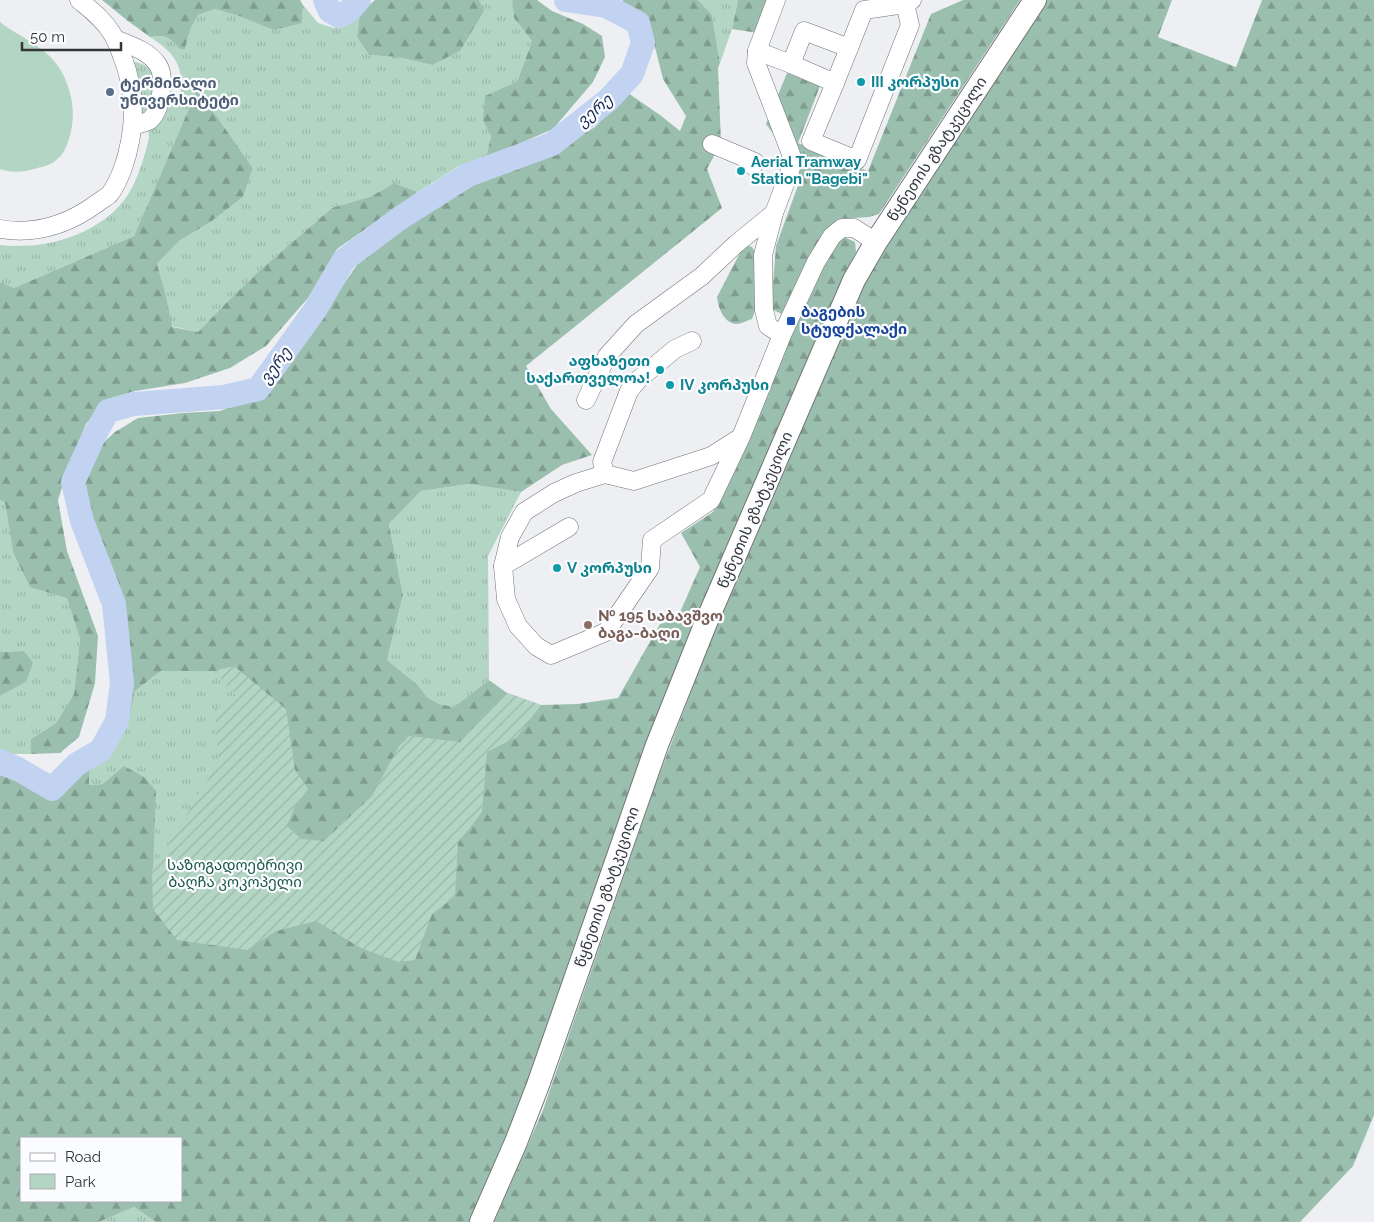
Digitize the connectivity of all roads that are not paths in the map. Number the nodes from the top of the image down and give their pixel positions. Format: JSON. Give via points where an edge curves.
{"nodes":[{"id":1,"x":79,"y":0,"type":"edge"},
{"id":2,"x":776,"y":0,"type":"edge"},
{"id":3,"x":1035,"y":0,"type":"edge"},
{"id":4,"x":909,"y":2,"type":"edge"},
{"id":5,"x":115,"y":39,"type":"junction"},
{"id":6,"x":849,"y":48,"type":"junction"},
{"id":7,"x":757,"y":51,"type":"junction"},
{"id":8,"x":790,"y":64,"type":"junction"},
{"id":9,"x":835,"y":83,"type":"junction"},
{"id":10,"x":139,"y":124,"type":"dead end"},
{"id":11,"x":716,"y":144,"type":"dead end"},
{"id":12,"x":753,"y":166,"type":"dead end"},
{"id":13,"x":774,"y":213,"type":"junction"},
{"id":14,"x":0,"y":229,"type":"edge"},
{"id":15,"x":876,"y":242,"type":"junction"},
{"id":16,"x":782,"y":335,"type":"junction"},
{"id":17,"x":692,"y":341,"type":"dead end"},
{"id":18,"x":586,"y":400,"type":"dead end"},
{"id":19,"x":741,"y":437,"type":"junction"},
{"id":20,"x":605,"y":474,"type":"junction"},
{"id":21,"x":569,"y":527,"type":"dead end"},
{"id":22,"x":503,"y":566,"type":"junction"},
{"id":23,"x":481,"y":1222,"type":"edge"}],
"edges":[{"from":1,"to":5,"type":"street","via":[[100,17]]},
{"from":2,"to":7,"type":"street"},
{"from":3,"to":15,"type":"main road","name":"წყნეთის გზატკეცილი"},
{"from":4,"to":6,"type":"street","via":[[864,10]]},
{"from":4,"to":9,"type":"street","via":[[910,25],[857,160],[810,141]]},
{"from":5,"to":10,"type":"street","via":[[149,55],[159,66],[163,82],[156,109],[148,121]]},
{"from":5,"to":14,"type":"street","via":[[132,87],[134,121],[127,156],[109,194],[71,220],[41,222],[33,230]]},
{"from":6,"to":8,"type":"street","via":[[804,31]]},
{"from":6,"to":9,"type":"street"},
{"from":7,"to":8,"type":"street"},
{"from":7,"to":13,"type":"street","via":[[756,63],[791,154],[791,168]]},
{"from":8,"to":9,"type":"street"},
{"from":11,"to":12,"type":"street","via":[[755,162]]},
{"from":13,"to":16,"type":"street","via":[[763,255],[764,310],[768,326]]},
{"from":13,"to":18,"type":"street","via":[[702,276],[636,324],[607,356]]},
{"from":15,"to":16,"type":"street","via":[[854,228],[842,228],[832,236],[816,262]]},
{"from":15,"to":23,"type":"main road","name":"წყნეთის გზატკეცილი","via":[[851,288],[705,625],[658,745],[538,1085]]},
{"from":16,"to":19,"type":"street"},
{"from":17,"to":20,"type":"street","via":[[675,349],[629,391],[602,462]]},
{"from":19,"to":20,"type":"street","via":[[711,456],[634,481]]},
{"from":19,"to":22,"type":"street","via":[[711,500],[652,540],[650,568],[606,632],[551,655],[536,646],[518,626],[506,599]]},
{"from":20,"to":22,"type":"street","via":[[554,493],[524,512],[510,537]]},
{"from":21,"to":22,"type":"street"}]}
